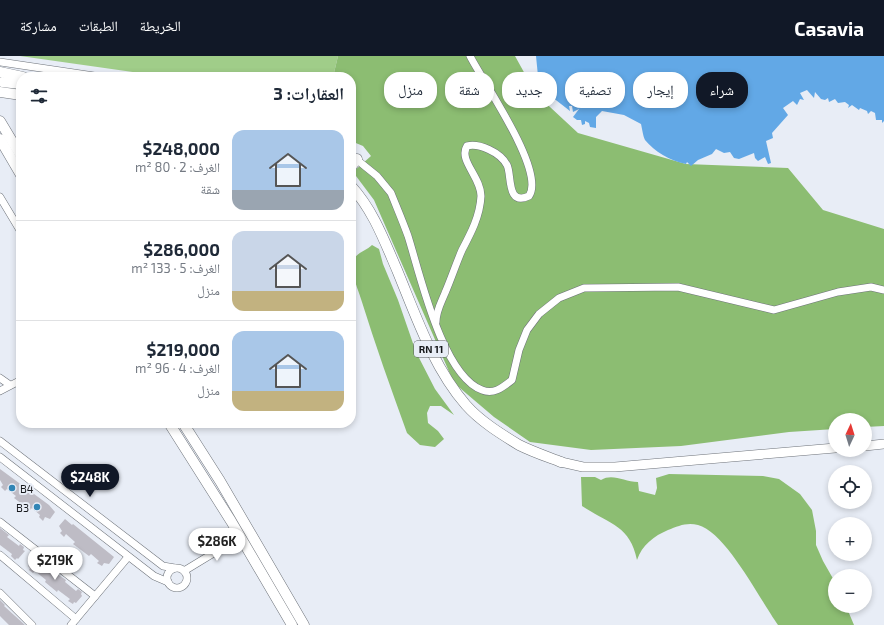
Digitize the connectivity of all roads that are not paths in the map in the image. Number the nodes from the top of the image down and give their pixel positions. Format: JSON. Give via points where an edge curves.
{"nodes":[{"id":1,"x":470,"y":56,"type":"edge"},
{"id":2,"x":0,"y":62,"type":"edge"},
{"id":3,"x":67,"y":72,"type":"edge"},
{"id":4,"x":16,"y":79,"type":"edge"},
{"id":5,"x":1,"y":83,"type":"edge"},
{"id":6,"x":16,"y":84,"type":"edge"},
{"id":7,"x":16,"y":88,"type":"edge"},
{"id":8,"x":16,"y":94,"type":"edge"},
{"id":9,"x":0,"y":99,"type":"edge"},
{"id":10,"x":0,"y":122,"type":"edge"},
{"id":11,"x":0,"y":139,"type":"edge"},
{"id":12,"x":16,"y":148,"type":"edge"},
{"id":13,"x":356,"y":161,"type":"edge"},
{"id":14,"x":16,"y":166,"type":"edge"},
{"id":15,"x":356,"y":194,"type":"edge"},
{"id":16,"x":0,"y":196,"type":"edge"},
{"id":17,"x":16,"y":223,"type":"edge"},
{"id":18,"x":884,"y":290,"type":"edge"},
{"id":19,"x":444,"y":295,"type":"junction"},
{"id":20,"x":427,"y":297,"type":"junction"},
{"id":21,"x":436,"y":324,"type":"junction"},
{"id":22,"x":0,"y":378,"type":"edge"},
{"id":23,"x":16,"y":383,"type":"edge"},
{"id":24,"x":10,"y":386,"type":"junction"},
{"id":25,"x":0,"y":392,"type":"edge"},
{"id":26,"x":172,"y":428,"type":"edge"},
{"id":27,"x":186,"y":428,"type":"edge"},
{"id":28,"x":0,"y":441,"type":"edge"},
{"id":29,"x":884,"y":444,"type":"edge"},
{"id":30,"x":872,"y":445,"type":"edge"},
{"id":31,"x":828,"y":449,"type":"edge"},
{"id":32,"x":0,"y":457,"type":"edge"},
{"id":33,"x":561,"y":462,"type":"joint"},
{"id":34,"x":0,"y":522,"type":"edge"},
{"id":35,"x":240,"y":537,"type":"junction"},
{"id":36,"x":0,"y":555,"type":"edge"},
{"id":37,"x":128,"y":557,"type":"junction"},
{"id":38,"x":175,"y":568,"type":"junction"},
{"id":39,"x":184,"y":571,"type":"junction"},
{"id":40,"x":168,"y":582,"type":"junction"},
{"id":41,"x":0,"y":593,"type":"edge"},
{"id":42,"x":95,"y":596,"type":"junction"},
{"id":43,"x":74,"y":622,"type":"edge"},
{"id":44,"x":32,"y":625,"type":"edge"},
{"id":45,"x":292,"y":625,"type":"edge"},
{"id":46,"x":304,"y":625,"type":"edge"}],
"edges":[{"from":1,"to":19,"type":"street","via":[[522,147],[530,168],[531,190],[525,198],[516,196],[504,160],[480,146],[467,146],[464,158],[474,172],[481,194],[479,210],[475,225]]},
{"from":2,"to":3,"type":"street"},
{"from":4,"to":5,"type":"highway"},
{"from":5,"to":6,"type":"highway"},
{"from":5,"to":7,"type":"highway"},
{"from":5,"to":8,"type":"highway"},
{"from":8,"to":9,"type":"highway"},
{"from":10,"to":12,"type":"highway"},
{"from":11,"to":14,"type":"highway"},
{"from":13,"to":20,"type":"street","via":[[377,176],[391,193]]},
{"from":15,"to":33,"type":"highway","number":"RN 11","via":[[365,202],[378,224],[424,336],[454,389],[467,406],[502,434],[520,445]]},
{"from":16,"to":17,"type":"street"},
{"from":18,"to":21,"type":"street","via":[[871,287],[838,292],[774,310],[678,287],[584,288],[559,298],[539,314],[527,330],[512,380],[498,390],[482,390],[466,380],[454,364]]},
{"from":19,"to":20,"type":"street","via":[[436,298]]},
{"from":19,"to":21,"type":"street","via":[[437,312]]},
{"from":20,"to":21,"type":"street"},
{"from":22,"to":24,"type":"street"},
{"from":23,"to":24,"type":"street"},
{"from":24,"to":25,"type":"street"},
{"from":26,"to":35,"type":"highway"},
{"from":27,"to":46,"type":"highway"},
{"from":28,"to":38,"type":"street","via":[[163,566]]},
{"from":29,"to":30,"type":"main road"},
{"from":31,"to":33,"type":"main road","number":"RN 11","via":[[615,467]]},
{"from":32,"to":37,"type":"street"},
{"from":34,"to":42,"type":"street"},
{"from":35,"to":39,"type":"street"},
{"from":35,"to":45,"type":"highway"},
{"from":36,"to":43,"type":"street"},
{"from":37,"to":40,"type":"street","via":[[154,576]]},
{"from":37,"to":42,"type":"street"},
{"from":38,"to":39,"type":"street"},
{"from":38,"to":40,"type":"street","via":[[167,575]]},
{"from":39,"to":40,"type":"street","via":[[187,580],[184,586],[175,588]]},
{"from":41,"to":44,"type":"street"},
{"from":42,"to":43,"type":"street"}]}
